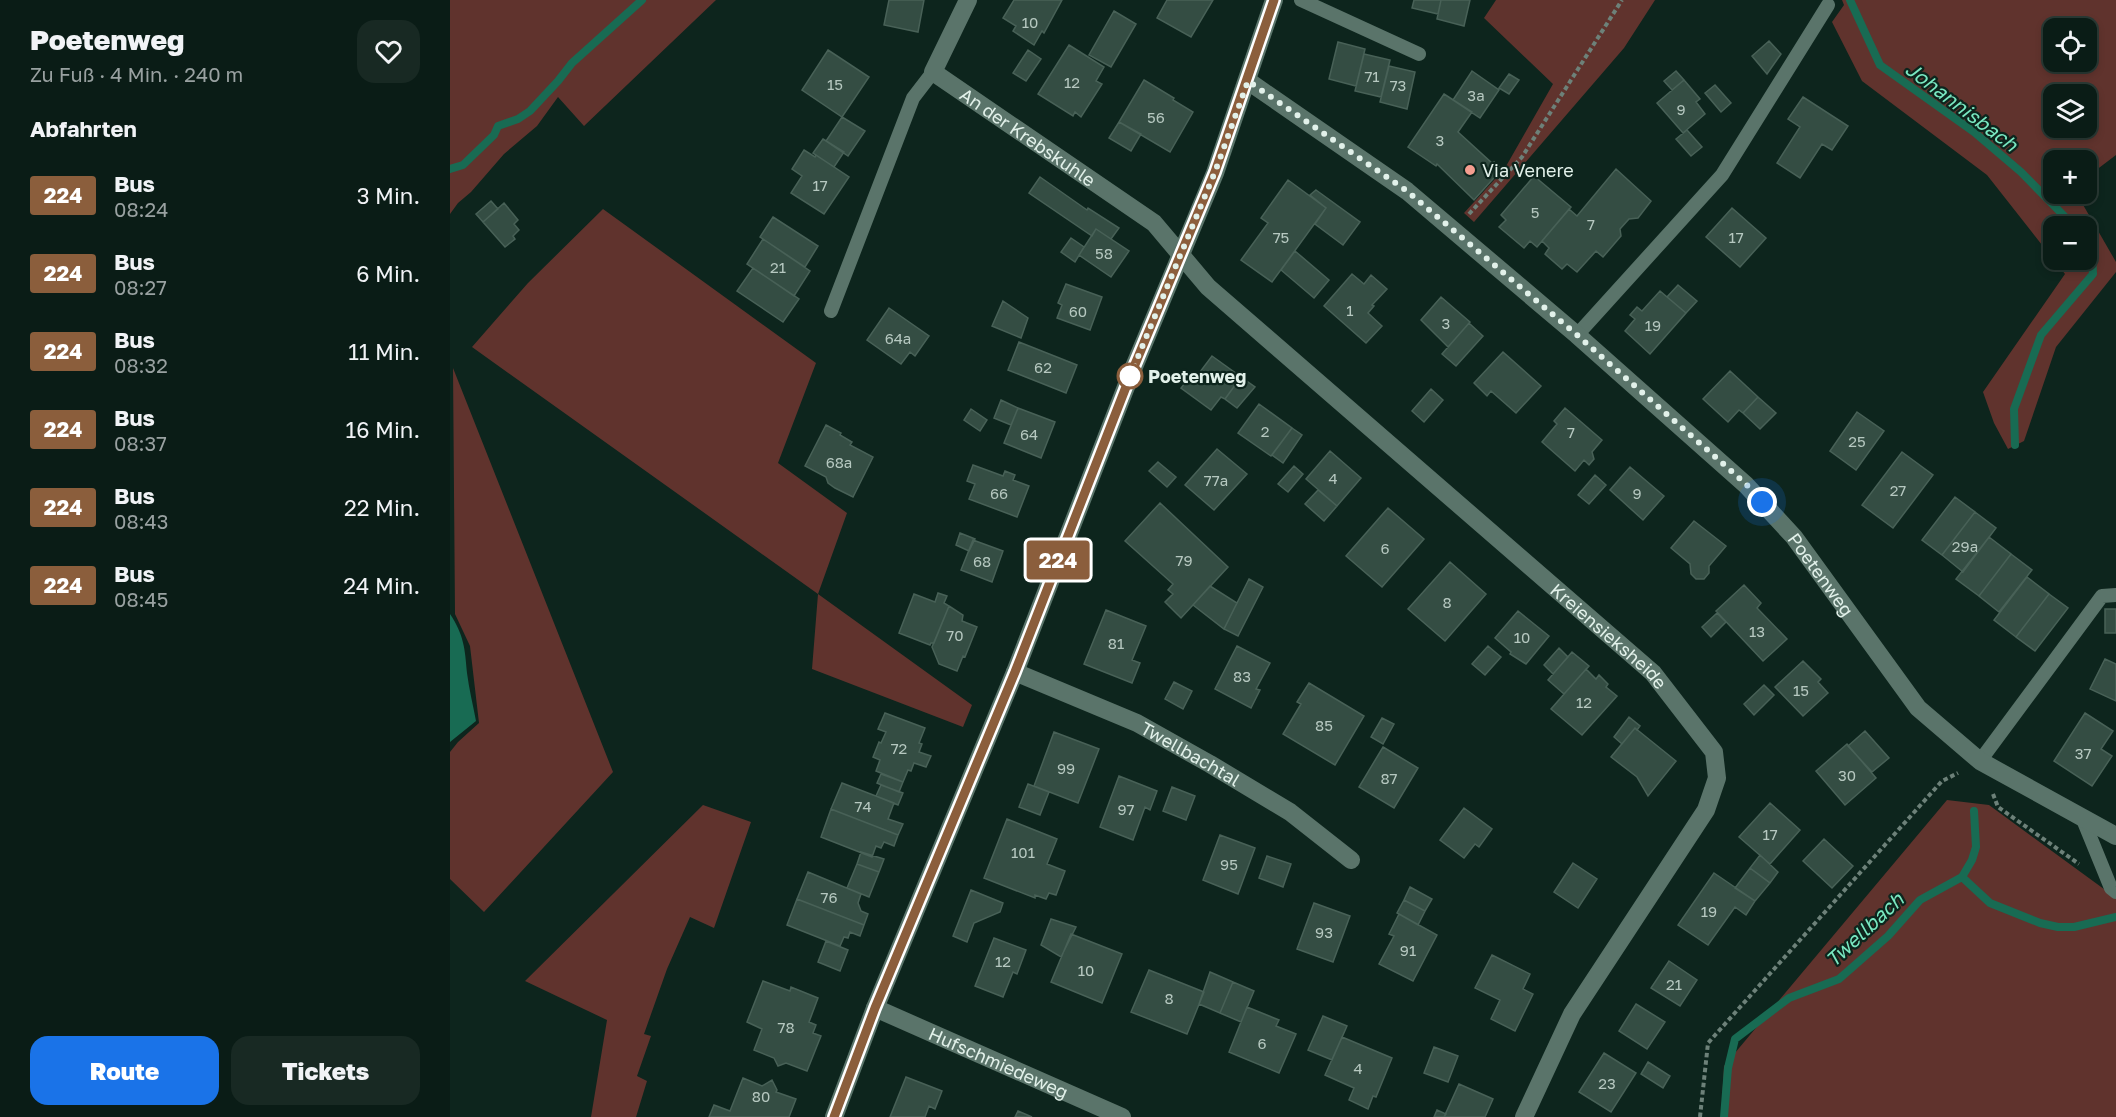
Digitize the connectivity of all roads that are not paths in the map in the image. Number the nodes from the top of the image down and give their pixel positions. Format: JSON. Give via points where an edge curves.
{"nodes":[{"id":1,"x":968,"y":0,"type":"edge"},
{"id":2,"x":1274,"y":0,"type":"edge"},
{"id":3,"x":1301,"y":0,"type":"edge"},
{"id":4,"x":1828,"y":5,"type":"dead end"},
{"id":5,"x":1419,"y":54,"type":"dead end"},
{"id":6,"x":933,"y":72,"type":"junction"},
{"id":7,"x":1248,"y":81,"type":"junction"},
{"id":8,"x":1182,"y":254,"type":"junction"},
{"id":9,"x":831,"y":310,"type":"dead end"},
{"id":10,"x":1577,"y":335,"type":"junction"},
{"id":11,"x":2116,"y":596,"type":"edge"},
{"id":12,"x":1015,"y":672,"type":"junction"},
{"id":13,"x":1980,"y":760,"type":"junction"},
{"id":14,"x":2082,"y":817,"type":"junction"},
{"id":15,"x":2116,"y":836,"type":"edge"},
{"id":16,"x":1351,"y":860,"type":"dead end"},
{"id":17,"x":2113,"y":890,"type":"edge"},
{"id":18,"x":875,"y":1008,"type":"junction"},
{"id":19,"x":834,"y":1117,"type":"edge"},
{"id":20,"x":1122,"y":1117,"type":"edge"},
{"id":21,"x":1524,"y":1117,"type":"edge"}],
"edges":[{"from":1,"to":6,"type":"street"},
{"from":2,"to":7,"type":"street"},
{"from":3,"to":5,"type":"lane"},
{"from":4,"to":10,"type":"lane","via":[[1722,175]]},
{"from":6,"to":8,"type":"street","name":"An der Krebskuhle","via":[[1154,223]]},
{"from":6,"to":9,"type":"lane","via":[[913,98]]},
{"from":7,"to":8,"type":"street"},
{"from":7,"to":10,"type":"street","name":"Poetenweg","via":[[1407,191]]},
{"from":8,"to":12,"type":"street"},
{"from":8,"to":21,"type":"street","name":"Kreiensieksheide","via":[[1208,287],[1653,673],[1713,752],[1717,778],[1706,810],[1572,1014]]},
{"from":10,"to":13,"type":"street","name":"Poetenweg","via":[[1746,484],[1794,537],[1918,708]]},
{"from":11,"to":13,"type":"lane","via":[[2102,596]]},
{"from":12,"to":16,"type":"street","name":"Twellbachtal","via":[[1137,723],[1189,752],[1290,812]]},
{"from":12,"to":18,"type":"street"},
{"from":13,"to":14,"type":"street","name":"Poetenweg"},
{"from":14,"to":15,"type":"street","name":"Poetenweg"},
{"from":14,"to":17,"type":"lane"},
{"from":18,"to":19,"type":"street"},
{"from":18,"to":20,"type":"street","name":"Hufschmiedeweg"}]}
